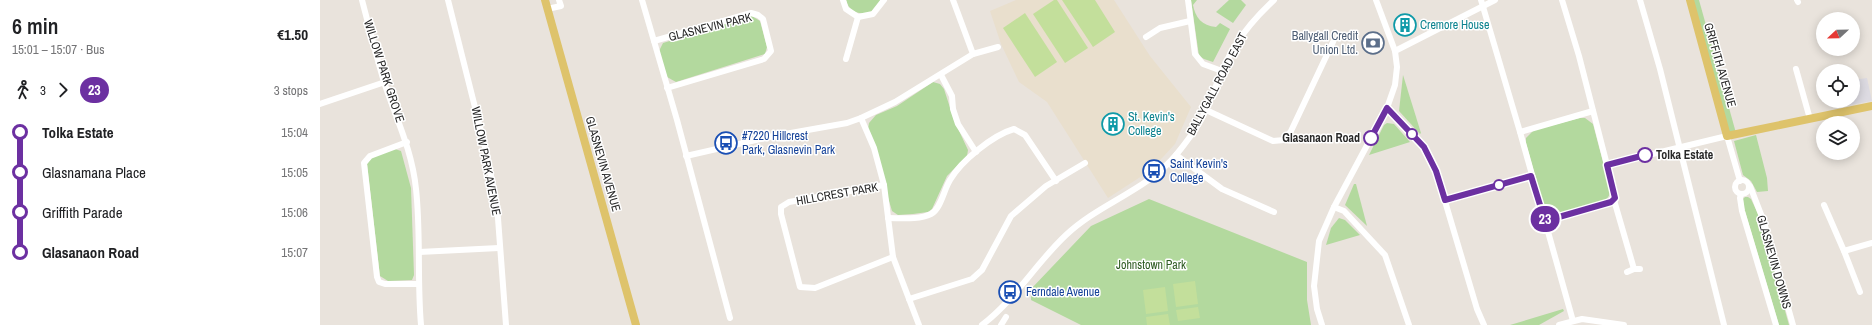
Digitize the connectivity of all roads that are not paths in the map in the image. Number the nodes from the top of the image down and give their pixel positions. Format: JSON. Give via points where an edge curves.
{"nodes":[{"id":1,"x":362,"y":0,"type":"edge"},
{"id":2,"x":448,"y":0,"type":"edge"},
{"id":3,"x":545,"y":0,"type":"edge"},
{"id":4,"x":559,"y":0,"type":"edge"},
{"id":5,"x":642,"y":0,"type":"edge"},
{"id":6,"x":843,"y":0,"type":"edge"},
{"id":7,"x":884,"y":0,"type":"edge"},
{"id":8,"x":953,"y":0,"type":"edge"},
{"id":9,"x":1188,"y":0,"type":"edge"},
{"id":10,"x":1274,"y":0,"type":"edge"},
{"id":11,"x":1376,"y":0,"type":"edge"},
{"id":12,"x":1495,"y":0,"type":"edge"},
{"id":13,"x":1562,"y":0,"type":"edge"},
{"id":14,"x":1640,"y":0,"type":"edge"},
{"id":15,"x":1690,"y":0,"type":"edge"},
{"id":16,"x":1482,"y":3,"type":"edge"},
{"id":17,"x":547,"y":9,"type":"junction"},
{"id":18,"x":858,"y":17,"type":"junction"},
{"id":19,"x":1190,"y":22,"type":"junction"},
{"id":20,"x":1146,"y":37,"type":"dead end"},
{"id":21,"x":654,"y":41,"type":"junction"},
{"id":22,"x":1333,"y":42,"type":"dead end"},
{"id":23,"x":998,"y":47,"type":"dead end"},
{"id":24,"x":1395,"y":51,"type":"junction"},
{"id":25,"x":973,"y":54,"type":"junction"},
{"id":26,"x":846,"y":59,"type":"dead end"},
{"id":27,"x":1796,"y":69,"type":"dead end"},
{"id":28,"x":1222,"y":72,"type":"junction"},
{"id":29,"x":941,"y":74,"type":"junction"},
{"id":30,"x":385,"y":82,"type":"junction"},
{"id":31,"x":668,"y":88,"type":"junction"},
{"id":32,"x":320,"y":104,"type":"edge"},
{"id":33,"x":1872,"y":106,"type":"edge"},
{"id":34,"x":1387,"y":108,"type":"junction"},
{"id":35,"x":1206,"y":110,"type":"junction"},
{"id":36,"x":1593,"y":111,"type":"junction"},
{"id":37,"x":1835,"y":114,"type":"joint"},
{"id":38,"x":861,"y":118,"type":"junction"},
{"id":39,"x":1810,"y":119,"type":"junction"},
{"id":40,"x":1520,"y":132,"type":"junction"},
{"id":41,"x":1727,"y":136,"type":"junction"},
{"id":42,"x":407,"y":142,"type":"junction"},
{"id":43,"x":1679,"y":146,"type":"junction"},
{"id":44,"x":976,"y":152,"type":"junction"},
{"id":45,"x":1176,"y":155,"type":"junction"},
{"id":46,"x":686,"y":156,"type":"junction"},
{"id":47,"x":1086,"y":163,"type":"dead end"},
{"id":48,"x":1607,"y":165,"type":"junction"},
{"id":49,"x":1531,"y":176,"type":"junction"},
{"id":50,"x":1056,"y":181,"type":"junction"},
{"id":51,"x":1740,"y":181,"type":"junction"},
{"id":52,"x":884,"y":185,"type":"junction"},
{"id":53,"x":1750,"y":186,"type":"junction"},
{"id":54,"x":1743,"y":194,"type":"junction"},
{"id":55,"x":1445,"y":200,"type":"junction"},
{"id":56,"x":1614,"y":200,"type":"junction"},
{"id":57,"x":1756,"y":200,"type":"junction"},
{"id":58,"x":1824,"y":205,"type":"dead end"},
{"id":59,"x":1334,"y":207,"type":"junction"},
{"id":60,"x":1274,"y":212,"type":"dead end"},
{"id":61,"x":888,"y":218,"type":"junction"},
{"id":62,"x":1545,"y":221,"type":"junction"},
{"id":63,"x":1872,"y":243,"type":"edge"},
{"id":64,"x":499,"y":248,"type":"junction"},
{"id":65,"x":1844,"y":251,"type":"junction"},
{"id":66,"x":419,"y":252,"type":"junction"},
{"id":67,"x":892,"y":257,"type":"junction"},
{"id":68,"x":1627,"y":272,"type":"dead end"},
{"id":69,"x":418,"y":284,"type":"junction"},
{"id":70,"x":1860,"y":292,"type":"dead end"},
{"id":71,"x":909,"y":299,"type":"junction"},
{"id":72,"x":1006,"y":317,"type":"dead end"},
{"id":73,"x":730,"y":318,"type":"dead end"},
{"id":74,"x":1573,"y":321,"type":"junction"},
{"id":75,"x":1596,"y":323,"type":"edge"},
{"id":76,"x":420,"y":325,"type":"edge"},
{"id":77,"x":506,"y":325,"type":"edge"},
{"id":78,"x":636,"y":325,"type":"edge"},
{"id":79,"x":919,"y":325,"type":"edge"},
{"id":80,"x":982,"y":325,"type":"edge"},
{"id":81,"x":1001,"y":325,"type":"edge"},
{"id":82,"x":1322,"y":325,"type":"edge"},
{"id":83,"x":1409,"y":325,"type":"edge"},
{"id":84,"x":1484,"y":325,"type":"edge"},
{"id":85,"x":1559,"y":325,"type":"edge"},
{"id":86,"x":1624,"y":325,"type":"edge"},
{"id":87,"x":1724,"y":325,"type":"edge"},
{"id":88,"x":1776,"y":325,"type":"edge"},
{"id":89,"x":1793,"y":325,"type":"edge"}],
"edges":[{"from":1,"to":30,"type":"street","name":"WILLOW PARK GROVE"},
{"from":2,"to":64,"type":"street","name":"WILLOW PARK AVENUE","via":[[486,150],[497,205]]},
{"from":3,"to":17,"type":"main road","name":"GLASNEVIN AVENUE"},
{"from":4,"to":17,"type":"street","via":[[561,6]]},
{"from":5,"to":21,"type":"street","name":"GLASNEVIN PARK"},
{"from":6,"to":18,"type":"street","via":[[846,9]]},
{"from":7,"to":18,"type":"street","via":[[873,14]]},
{"from":8,"to":25,"type":"street"},
{"from":9,"to":19,"type":"street"},
{"from":10,"to":28,"type":"street","name":"BALLYGALL ROAD EAST","via":[[1248,26]]},
{"from":11,"to":24,"type":"street"},
{"from":12,"to":16,"type":"street"},
{"from":13,"to":36,"type":"street"},
{"from":14,"to":43,"type":"street"},
{"from":15,"to":41,"type":"main road","name":"GRIFFITH AVENUE"},
{"from":16,"to":24,"type":"street"},
{"from":16,"to":40,"type":"street"},
{"from":17,"to":78,"type":"main road","name":"GLASNEVIN AVENUE"},
{"from":18,"to":26,"type":"street"},
{"from":19,"to":20,"type":"street","via":[[1160,28]]},
{"from":19,"to":28,"type":"street","via":[[1195,54],[1204,64]]},
{"from":21,"to":31,"type":"street","name":"GLASNEVIN PARK"},
{"from":21,"to":31,"type":"street","name":"GLASNEVIN PARK","via":[[751,13],[763,19],[772,51],[769,56]]},
{"from":22,"to":35,"type":"street","via":[[1291,131],[1284,140],[1273,141]]},
{"from":23,"to":25,"type":"street"},
{"from":24,"to":34,"type":"street","via":[[1398,67]]},
{"from":25,"to":29,"type":"street"},
{"from":27,"to":39,"type":"street"},
{"from":28,"to":35,"type":"street","name":"BALLYGALL ROAD EAST"},
{"from":29,"to":38,"type":"street","via":[[878,112]]},
{"from":29,"to":44,"type":"street","via":[[952,96],[958,124]]},
{"from":30,"to":32,"type":"street"},
{"from":30,"to":42,"type":"street","name":"WILLOW PARK GROVE"},
{"from":31,"to":46,"type":"street","name":"GLASNEVIN PARK"},
{"from":33,"to":37,"type":"main road"},
{"from":34,"to":55,"type":"street","via":[[1424,147],[1436,171]]},
{"from":34,"to":59,"type":"street"},
{"from":35,"to":45,"type":"street","name":"BALLYGALL ROAD EAST"},
{"from":36,"to":40,"type":"street"},
{"from":36,"to":48,"type":"street"},
{"from":37,"to":39,"type":"main road"},
{"from":38,"to":46,"type":"street"},
{"from":38,"to":52,"type":"street","name":"HILLCREST PARK","via":[[874,148]]},
{"from":39,"to":41,"type":"main road"},
{"from":40,"to":49,"type":"street"},
{"from":41,"to":43,"type":"street"},
{"from":41,"to":51,"type":"street"},
{"from":42,"to":66,"type":"street","name":"WILLOW PARK GROVE","via":[[416,188]]},
{"from":42,"to":69,"type":"street","via":[[370,156],[364,163],[379,282]]},
{"from":43,"to":48,"type":"street"},
{"from":43,"to":87,"type":"street"},
{"from":44,"to":50,"type":"street","via":[[1004,132],[1014,129],[1021,131]]},
{"from":44,"to":61,"type":"street","via":[[951,178],[933,213],[926,216]]},
{"from":45,"to":60,"type":"street","via":[[1222,189]]},
{"from":45,"to":80,"type":"street","name":"BALLYGALL ROAD EAST","via":[[1146,183],[1066,235],[1013,297]]},
{"from":46,"to":73,"type":"street","name":"GLASNEVIN PARK"},
{"from":47,"to":50,"type":"street"},
{"from":48,"to":56,"type":"street"},
{"from":49,"to":55,"type":"street"},
{"from":49,"to":62,"type":"street"},
{"from":50,"to":71,"type":"street","via":[[1011,216],[982,270],[972,279]]},
{"from":51,"to":53,"type":"street","via":[[1746,181]]},
{"from":51,"to":54,"type":"street","via":[[1735,188]]},
{"from":52,"to":61,"type":"street","name":"HILLCREST PARK"},
{"from":52,"to":67,"type":"street","name":"HILLCREST PARK","via":[[789,202],[781,206],[781,214],[800,287],[815,288]]},
{"from":53,"to":54,"type":"street"},
{"from":53,"to":57,"type":"street","name":"GLASNEVIN DOWNS"},
{"from":54,"to":57,"type":"street","name":"GLASNEVIN DOWNS"},
{"from":54,"to":88,"type":"street","via":[[1740,198],[1742,211]]},
{"from":55,"to":84,"type":"street"},
{"from":56,"to":62,"type":"street"},
{"from":56,"to":68,"type":"street","via":[[1637,269]]},
{"from":57,"to":89,"type":"street","name":"GLASNEVIN DOWNS"},
{"from":58,"to":65,"type":"street"},
{"from":59,"to":82,"type":"street","via":[[1319,241],[1315,265],[1314,286]]},
{"from":59,"to":83,"type":"street","via":[[1344,211],[1385,254]]},
{"from":61,"to":67,"type":"street","name":"HILLCREST PARK"},
{"from":62,"to":74,"type":"street"},
{"from":63,"to":65,"type":"street"},
{"from":64,"to":66,"type":"street"},
{"from":64,"to":77,"type":"street","name":"WILLOW PARK AVENUE"},
{"from":65,"to":70,"type":"street"},
{"from":66,"to":69,"type":"street","name":"WILLOW PARK GROVE"},
{"from":67,"to":71,"type":"street","name":"HILLCREST PARK"},
{"from":69,"to":76,"type":"street","name":"WILLOW PARK GROVE"},
{"from":71,"to":79,"type":"street","name":"HILLCREST PARK"},
{"from":72,"to":81,"type":"street"},
{"from":74,"to":75,"type":"street"},
{"from":74,"to":85,"type":"street"},
{"from":75,"to":86,"type":"street"}]}
